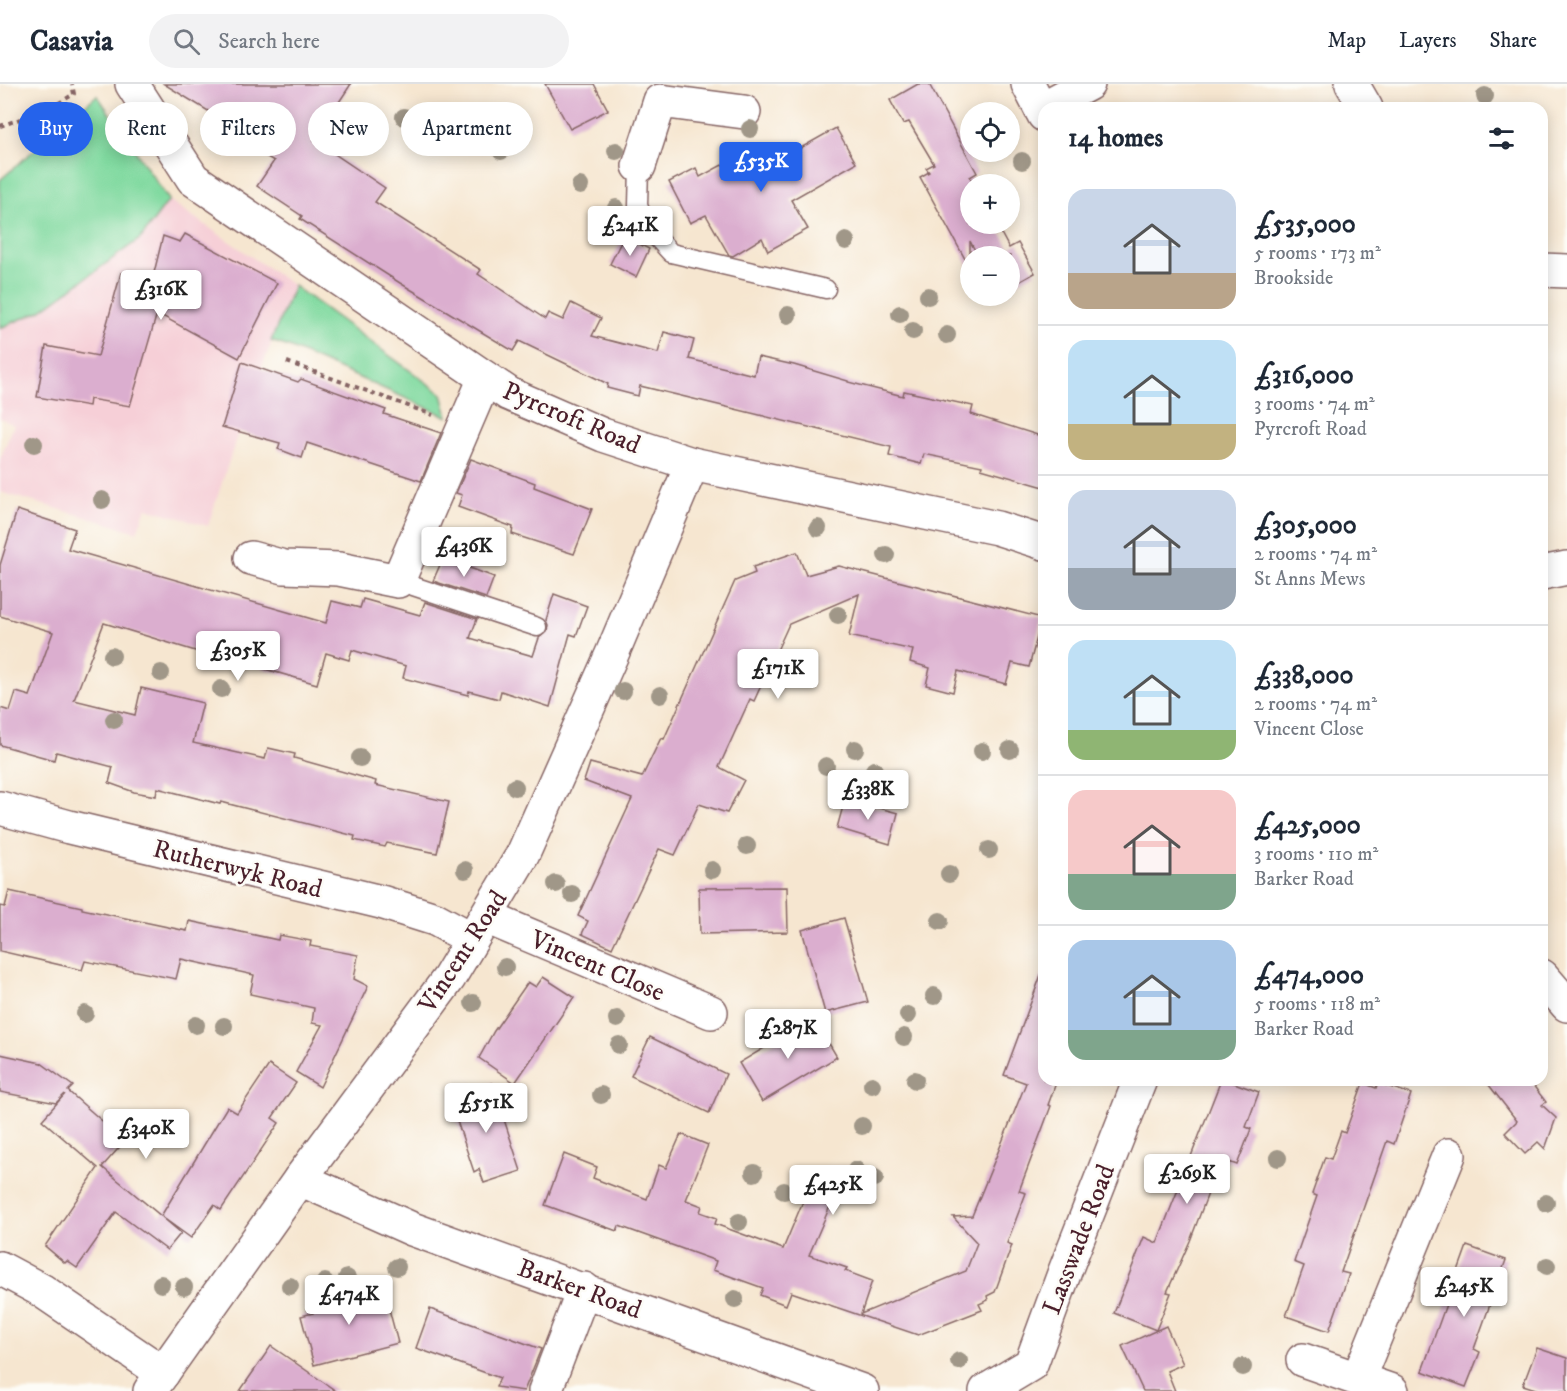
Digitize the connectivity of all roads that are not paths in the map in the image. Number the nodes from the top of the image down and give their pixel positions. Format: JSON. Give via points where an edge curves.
{"nodes":[{"id":1,"x":132,"y":84,"type":"edge"},
{"id":2,"x":1088,"y":84,"type":"edge"},
{"id":3,"x":1352,"y":84,"type":"edge"},
{"id":4,"x":655,"y":92,"type":"edge"},
{"id":5,"x":1041,"y":102,"type":"edge"},
{"id":6,"x":1362,"y":102,"type":"edge"},
{"id":7,"x":744,"y":112,"type":"dead end"},
{"id":8,"x":639,"y":166,"type":"joint"},
{"id":9,"x":1548,"y":270,"type":"edge"},
{"id":10,"x":1567,"y":271,"type":"edge"},
{"id":11,"x":826,"y":290,"type":"dead end"},
{"id":12,"x":485,"y":378,"type":"junction"},
{"id":13,"x":692,"y":464,"type":"junction"},
{"id":14,"x":1038,"y":541,"type":"edge"},
{"id":15,"x":251,"y":558,"type":"dead end"},
{"id":16,"x":1567,"y":568,"type":"edge"},
{"id":17,"x":1548,"y":572,"type":"edge"},
{"id":18,"x":398,"y":581,"type":"junction"},
{"id":19,"x":537,"y":627,"type":"dead end"},
{"id":20,"x":0,"y":808,"type":"edge"},
{"id":21,"x":479,"y":928,"type":"junction"},
{"id":22,"x":1548,"y":983,"type":"edge"},
{"id":23,"x":1567,"y":1005,"type":"edge"},
{"id":24,"x":711,"y":1012,"type":"dead end"},
{"id":25,"x":1138,"y":1086,"type":"edge"},
{"id":26,"x":1449,"y":1155,"type":"dead end"},
{"id":27,"x":300,"y":1179,"type":"junction"},
{"id":28,"x":0,"y":1268,"type":"edge"},
{"id":29,"x":584,"y":1289,"type":"junction"},
{"id":30,"x":1303,"y":1360,"type":"dead end"},
{"id":31,"x":1034,"y":1378,"type":"edge"},
{"id":32,"x":1358,"y":1379,"type":"junction"},
{"id":33,"x":156,"y":1382,"type":"edge"},
{"id":34,"x":545,"y":1391,"type":"edge"},
{"id":35,"x":862,"y":1391,"type":"edge"},
{"id":36,"x":986,"y":1391,"type":"edge"},
{"id":37,"x":1392,"y":1391,"type":"edge"}],
"edges":[{"from":1,"to":12,"type":"street","name":"Pyrcroft Road","via":[[193,179]]},
{"from":2,"to":5,"type":"street"},
{"from":3,"to":6,"type":"street"},
{"from":4,"to":7,"type":"street"},
{"from":4,"to":8,"type":"street"},
{"from":8,"to":11,"type":"lane","via":[[638,206],[648,228],[671,253]]},
{"from":9,"to":10,"type":"street"},
{"from":12,"to":13,"type":"street","name":"Pyrcroft Road","via":[[509,394],[603,435]]},
{"from":12,"to":18,"type":"street"},
{"from":13,"to":14,"type":"street","name":"Pyrcroft Road","via":[[997,528]]},
{"from":13,"to":21,"type":"street","name":"Vincent Road","via":[[523,854]]},
{"from":15,"to":18,"type":"street","via":[[284,567],[339,569]]},
{"from":16,"to":17,"type":"street"},
{"from":18,"to":19,"type":"lane"},
{"from":20,"to":21,"type":"street","name":"Rutherwyk Road"},
{"from":21,"to":24,"type":"street","name":"Vincent Close"},
{"from":21,"to":27,"type":"street","name":"Vincent Road","via":[[449,978]]},
{"from":22,"to":23,"type":"street"},
{"from":25,"to":31,"type":"street","name":"Lasswade Road"},
{"from":26,"to":32,"type":"street"},
{"from":27,"to":29,"type":"street","name":"Barker Road","via":[[412,1228]]},
{"from":27,"to":33,"type":"street","name":"Vincent Road"},
{"from":28,"to":33,"type":"street","via":[[41,1290]]},
{"from":29,"to":34,"type":"street"},
{"from":29,"to":35,"type":"street","name":"Barker Road"},
{"from":30,"to":32,"type":"street"},
{"from":31,"to":36,"type":"street","name":"Lasswade Road"},
{"from":32,"to":37,"type":"street"}]}
